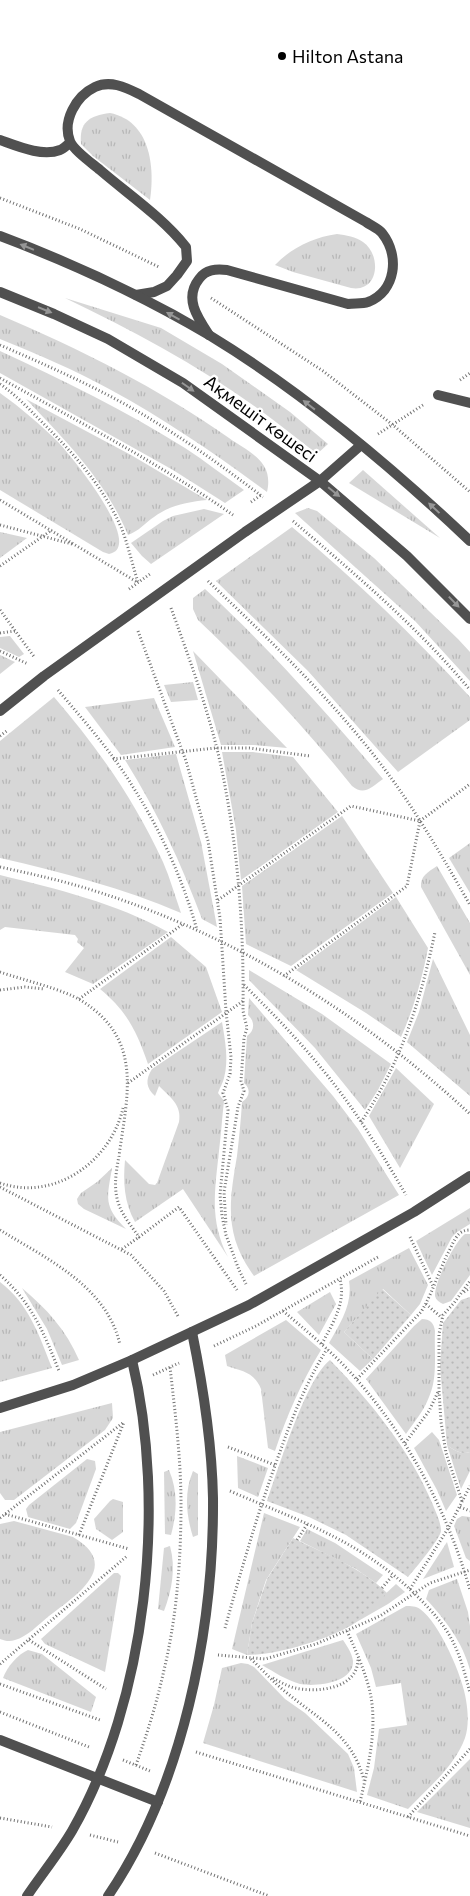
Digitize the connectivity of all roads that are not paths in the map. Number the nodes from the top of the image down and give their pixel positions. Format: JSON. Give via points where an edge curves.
{"nodes":[{"id":1,"x":0,"y":140,"type":"edge"},
{"id":2,"x":70,"y":143,"type":"junction"},
{"id":3,"x":0,"y":236,"type":"edge"},
{"id":4,"x":0,"y":292,"type":"edge"},
{"id":5,"x":136,"y":295,"type":"junction"},
{"id":6,"x":209,"y":335,"type":"junction"},
{"id":7,"x":438,"y":395,"type":"road end"},
{"id":8,"x":470,"y":404,"type":"edge"},
{"id":9,"x":361,"y":445,"type":"junction"},
{"id":10,"x":320,"y":481,"type":"junction"},
{"id":11,"x":470,"y":541,"type":"edge"},
{"id":12,"x":470,"y":619,"type":"edge"},
{"id":13,"x":0,"y":711,"type":"edge"},
{"id":14,"x":470,"y":1176,"type":"edge"},
{"id":15,"x":192,"y":1332,"type":"junction"},
{"id":16,"x":132,"y":1360,"type":"junction"},
{"id":17,"x":0,"y":1408,"type":"edge"},
{"id":18,"x":0,"y":1740,"type":"edge"},
{"id":19,"x":97,"y":1778,"type":"junction"},
{"id":20,"x":158,"y":1802,"type":"junction"},
{"id":21,"x":27,"y":1896,"type":"edge"},
{"id":22,"x":108,"y":1896,"type":"edge"}],
"edges":[{"from":1,"to":2,"type":"street","via":[[44,152],[60,150]]},
{"from":2,"to":5,"type":"street","via":[[161,221],[186,247],[186,261],[167,286]]},
{"from":2,"to":6,"type":"street","via":[[67,125],[72,109],[82,96],[108,84],[124,87],[381,232],[388,242],[393,266],[390,283],[382,294],[367,302],[348,304],[227,270],[213,269],[202,275],[192,287],[192,302],[198,319]]},
{"from":5,"to":3,"type":"street","one_way":true},
{"from":4,"to":10,"type":"street","name":"Ақмешіт көшесі","one_way":true,"via":[[81,326],[151,362]]},
{"from":6,"to":5,"type":"street","one_way":true},
{"from":9,"to":6,"type":"street","one_way":true,"via":[[290,390]]},
{"from":7,"to":8,"type":"street"},
{"from":9,"to":10,"type":"street"},
{"from":11,"to":9,"type":"street","one_way":true},
{"from":10,"to":12,"type":"street","name":"Ақмешіт көшесі","one_way":true,"via":[[407,556]]},
{"from":10,"to":13,"type":"street","via":[[52,670]]},
{"from":14,"to":15,"type":"street","via":[[414,1212],[250,1305]]},
{"from":15,"to":16,"type":"street"},
{"from":15,"to":20,"type":"street","via":[[210,1454],[212,1540],[194,1680]]},
{"from":16,"to":17,"type":"street","via":[[73,1385]]},
{"from":16,"to":19,"type":"street","via":[[139,1389],[147,1461],[148,1551],[136,1642],[119,1714]]},
{"from":18,"to":19,"type":"street"},
{"from":19,"to":20,"type":"street"},
{"from":19,"to":21,"type":"street","via":[[72,1831]]},
{"from":20,"to":22,"type":"street","via":[[138,1846]]}]}
